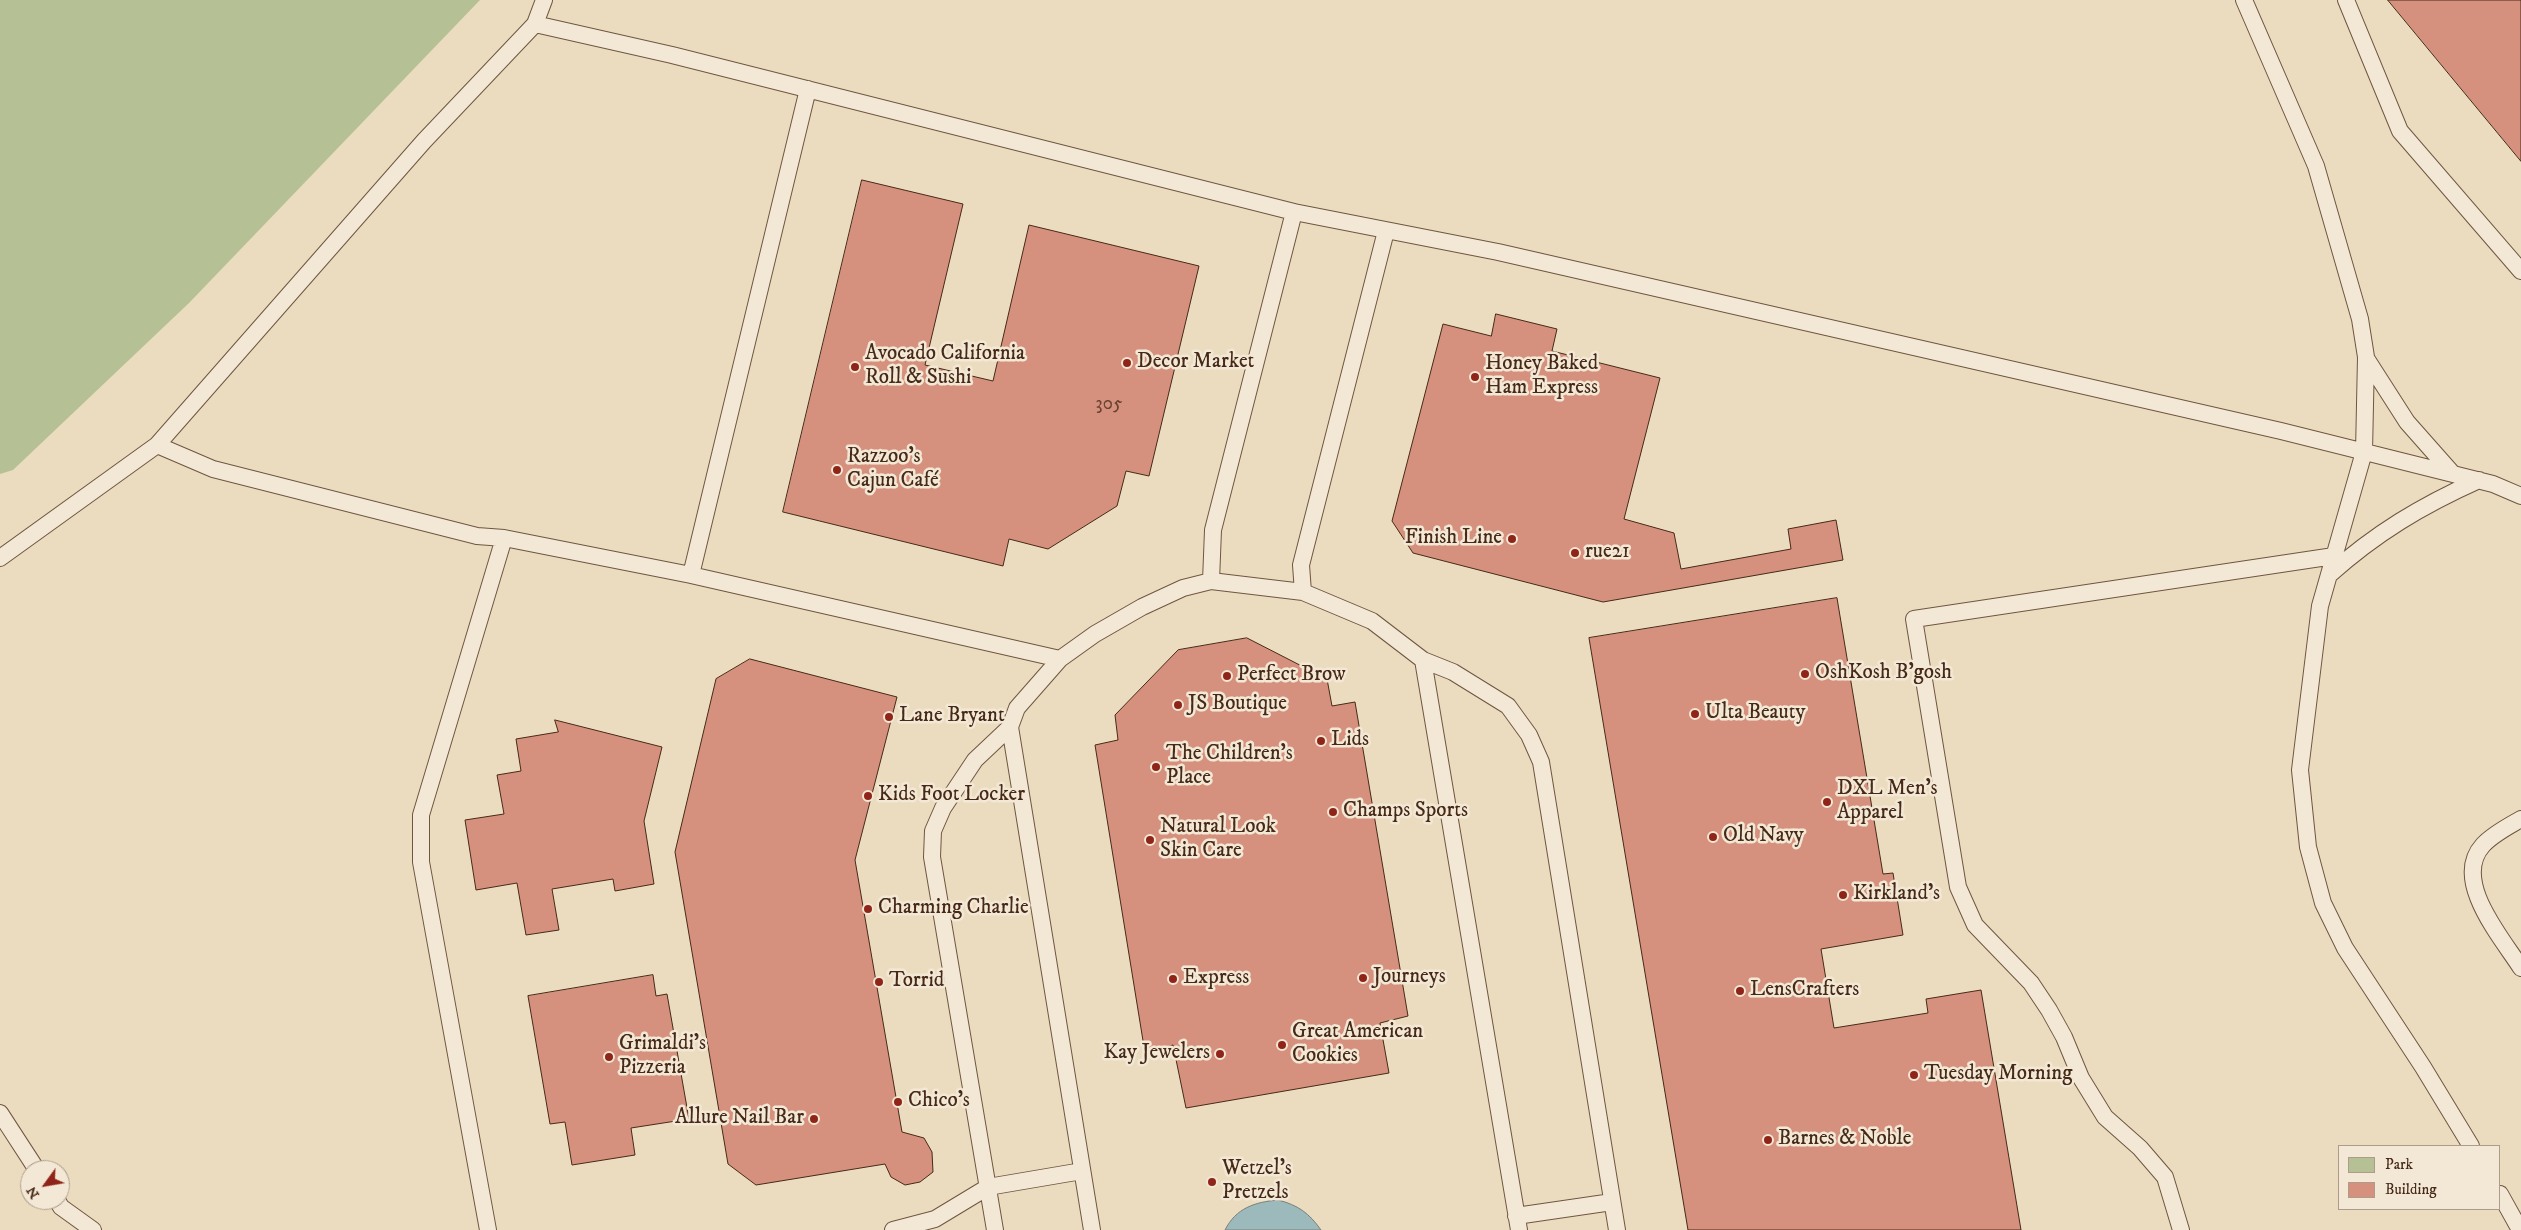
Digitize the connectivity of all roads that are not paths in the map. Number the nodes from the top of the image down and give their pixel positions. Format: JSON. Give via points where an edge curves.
{"nodes":[{"id":1,"x":544,"y":0,"type":"edge"},
{"id":2,"x":2244,"y":0,"type":"edge"},
{"id":3,"x":2346,"y":0,"type":"edge"},
{"id":4,"x":535,"y":24,"type":"junction"},
{"id":5,"x":808,"y":90,"type":"junction"},
{"id":6,"x":1294,"y":212,"type":"junction"},
{"id":7,"x":1386,"y":231,"type":"junction"},
{"id":8,"x":2521,"y":271,"type":"edge"},
{"id":9,"x":2366,"y":357,"type":"junction"},
{"id":10,"x":157,"y":445,"type":"junction"},
{"id":11,"x":2364,"y":452,"type":"junction"},
{"id":12,"x":2453,"y":474,"type":"junction"},
{"id":13,"x":2479,"y":480,"type":"junction"},
{"id":14,"x":2521,"y":496,"type":"edge"},
{"id":15,"x":504,"y":538,"type":"junction"},
{"id":16,"x":2334,"y":556,"type":"junction"},
{"id":17,"x":0,"y":558,"type":"edge"},
{"id":18,"x":691,"y":575,"type":"junction"},
{"id":19,"x":2329,"y":575,"type":"junction"},
{"id":20,"x":1210,"y":581,"type":"junction"},
{"id":21,"x":1303,"y":592,"type":"junction"},
{"id":22,"x":1060,"y":658,"type":"junction"},
{"id":23,"x":1423,"y":660,"type":"junction"},
{"id":24,"x":1010,"y":727,"type":"junction"},
{"id":25,"x":2521,"y":819,"type":"edge"},
{"id":26,"x":2521,"y":968,"type":"edge"},
{"id":27,"x":0,"y":1113,"type":"edge"},
{"id":28,"x":2470,"y":1145,"type":"edge"},
{"id":29,"x":31,"y":1160,"type":"edge"},
{"id":30,"x":1082,"y":1171,"type":"junction"},
{"id":31,"x":988,"y":1187,"type":"junction"},
{"id":32,"x":2501,"y":1196,"type":"edge"},
{"id":33,"x":1612,"y":1202,"type":"junction"},
{"id":34,"x":65,"y":1210,"type":"edge"},
{"id":35,"x":1517,"y":1223,"type":"edge"},
{"id":36,"x":93,"y":1230,"type":"edge"},
{"id":37,"x":488,"y":1230,"type":"edge"},
{"id":38,"x":893,"y":1230,"type":"edge"},
{"id":39,"x":995,"y":1230,"type":"edge"},
{"id":40,"x":1092,"y":1230,"type":"edge"},
{"id":41,"x":1617,"y":1230,"type":"edge"},
{"id":42,"x":2181,"y":1230,"type":"edge"},
{"id":43,"x":2520,"y":1230,"type":"edge"}],
"edges":[{"from":1,"to":4,"type":"lane"},
{"from":2,"to":9,"type":"lane","via":[[2316,166],[2360,319]]},
{"from":3,"to":8,"type":"lane","via":[[2400,131]]},
{"from":4,"to":5,"type":"lane"},
{"from":4,"to":10,"type":"lane","via":[[424,141]]},
{"from":5,"to":6,"type":"lane"},
{"from":5,"to":18,"type":"lane"},
{"from":6,"to":7,"type":"lane"},
{"from":6,"to":20,"type":"lane","via":[[1213,530]]},
{"from":7,"to":11,"type":"lane","via":[[1498,252]]},
{"from":7,"to":21,"type":"lane","via":[[1301,565]]},
{"from":9,"to":11,"type":"lane"},
{"from":9,"to":12,"type":"lane","via":[[2407,422]]},
{"from":10,"to":15,"type":"lane","via":[[213,469],[477,536]]},
{"from":10,"to":17,"type":"lane"},
{"from":11,"to":12,"type":"lane"},
{"from":11,"to":16,"type":"lane"},
{"from":12,"to":13,"type":"lane"},
{"from":13,"to":14,"type":"lane"},
{"from":13,"to":19,"type":"lane","via":[[2432,501],[2387,528]]},
{"from":15,"to":18,"type":"lane"},
{"from":15,"to":37,"type":"lane","via":[[421,815],[421,862]]},
{"from":16,"to":19,"type":"lane"},
{"from":16,"to":42,"type":"lane","via":[[1914,619],[1958,887],[1975,925],[2031,983],[2049,1010],[2081,1078],[2105,1117],[2140,1148],[2165,1178]]},
{"from":18,"to":22,"type":"lane"},
{"from":19,"to":28,"type":"lane","via":[[2320,606],[2300,776],[2308,847],[2323,904],[2345,948]]},
{"from":20,"to":21,"type":"lane"},
{"from":20,"to":22,"type":"lane","via":[[1183,588],[1142,607]]},
{"from":21,"to":23,"type":"lane","via":[[1372,621]]},
{"from":22,"to":24,"type":"lane","via":[[1016,709]]},
{"from":23,"to":33,"type":"lane","via":[[1453,672],[1508,706],[1529,735],[1541,762]]},
{"from":23,"to":35,"type":"lane"},
{"from":24,"to":30,"type":"lane"},
{"from":24,"to":31,"type":"lane","via":[[975,760],[933,830],[932,857]]},
{"from":25,"to":26,"type":"lane","via":[[2483,845],[2477,854],[2473,872],[2473,886],[2480,904]]},
{"from":27,"to":29,"type":"lane"},
{"from":30,"to":31,"type":"lane"},
{"from":30,"to":40,"type":"lane"},
{"from":31,"to":38,"type":"lane","via":[[935,1219]]},
{"from":31,"to":39,"type":"lane"},
{"from":32,"to":43,"type":"lane"},
{"from":33,"to":35,"type":"lane"},
{"from":33,"to":41,"type":"lane"},
{"from":34,"to":36,"type":"lane"}]}
